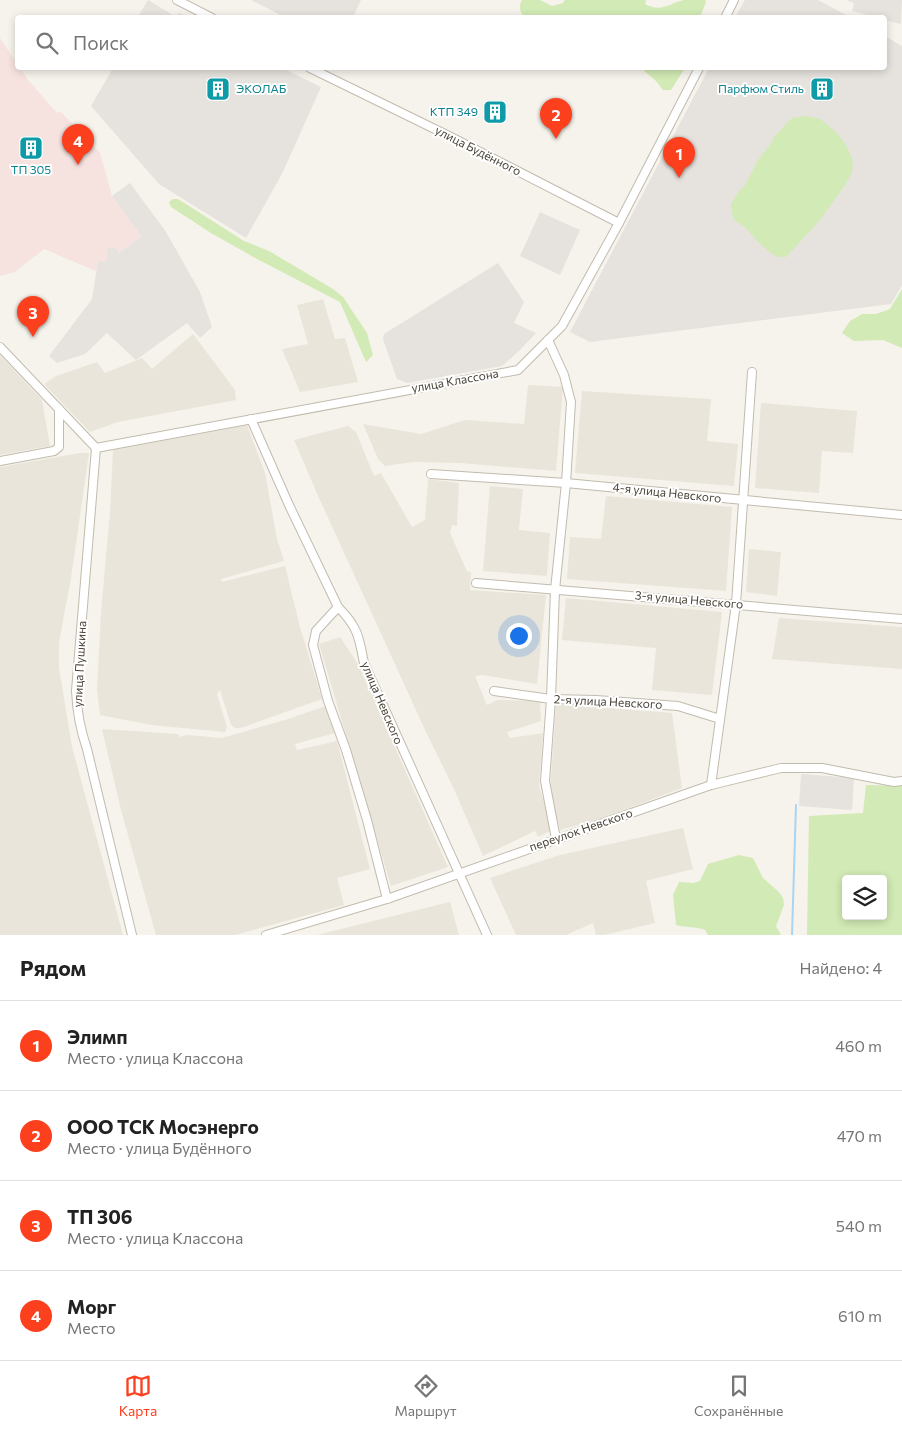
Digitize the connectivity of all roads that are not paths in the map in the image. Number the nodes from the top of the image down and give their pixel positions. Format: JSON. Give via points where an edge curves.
{"nodes":[{"id":1,"x":178,"y":0,"type":"edge"},
{"id":2,"x":734,"y":0,"type":"edge"},
{"id":3,"x":206,"y":15,"type":"edge"},
{"id":4,"x":726,"y":15,"type":"edge"},
{"id":5,"x":314,"y":70,"type":"edge"},
{"id":6,"x":698,"y":70,"type":"edge"},
{"id":7,"x":619,"y":222,"type":"junction"},
{"id":8,"x":548,"y":340,"type":"junction"},
{"id":9,"x":0,"y":347,"type":"edge"},
{"id":10,"x":752,"y":372,"type":"dead end"},
{"id":11,"x":58,"y":409,"type":"junction"},
{"id":12,"x":251,"y":418,"type":"junction"},
{"id":13,"x":96,"y":448,"type":"junction"},
{"id":14,"x":0,"y":461,"type":"edge"},
{"id":15,"x":431,"y":474,"type":"dead end"},
{"id":16,"x":566,"y":483,"type":"junction"},
{"id":17,"x":743,"y":500,"type":"junction"},
{"id":18,"x":902,"y":515,"type":"edge"},
{"id":19,"x":476,"y":583,"type":"dead end"},
{"id":20,"x":555,"y":590,"type":"junction"},
{"id":21,"x":736,"y":604,"type":"junction"},
{"id":22,"x":338,"y":607,"type":"junction"},
{"id":23,"x":902,"y":618,"type":"edge"},
{"id":24,"x":494,"y":691,"type":"dead end"},
{"id":25,"x":551,"y":699,"type":"junction"},
{"id":26,"x":720,"y":719,"type":"junction"},
{"id":27,"x":902,"y":781,"type":"edge"},
{"id":28,"x":711,"y":785,"type":"junction"},
{"id":29,"x":556,"y":838,"type":"junction"},
{"id":30,"x":458,"y":873,"type":"junction"},
{"id":31,"x":387,"y":899,"type":"junction"},
{"id":32,"x":132,"y":935,"type":"edge"},
{"id":33,"x":266,"y":935,"type":"edge"},
{"id":34,"x":487,"y":935,"type":"edge"}],
"edges":[{"from":1,"to":3,"type":"street"},
{"from":2,"to":4,"type":"street"},
{"from":5,"to":7,"type":"street","name":"улица Будённого"},
{"from":6,"to":7,"type":"street","name":"улица Классона"},
{"from":7,"to":8,"type":"street","name":"улица Классона","via":[[562,326]]},
{"from":8,"to":12,"type":"street","name":"улица Классона","via":[[518,370]]},
{"from":8,"to":16,"type":"street","via":[[564,375],[571,402]]},
{"from":9,"to":11,"type":"street"},
{"from":10,"to":17,"type":"street"},
{"from":11,"to":13,"type":"street"},
{"from":11,"to":14,"type":"street","via":[[59,448]]},
{"from":12,"to":13,"type":"street","name":"улица Классона"},
{"from":12,"to":22,"type":"street","name":"улица Невского"},
{"from":13,"to":32,"type":"street","name":"улица Пушкина","via":[[76,709]]},
{"from":15,"to":16,"type":"street","name":"4-я улица Невского"},
{"from":16,"to":17,"type":"street","name":"4-я улица Невского"},
{"from":16,"to":20,"type":"street"},
{"from":17,"to":18,"type":"street","name":"4-я улица Невского"},
{"from":17,"to":21,"type":"street"},
{"from":19,"to":20,"type":"street","name":"3-я улица Невского"},
{"from":20,"to":21,"type":"street","name":"3-я улица Невского"},
{"from":20,"to":25,"type":"street"},
{"from":21,"to":23,"type":"street","name":"3-я улица Невского"},
{"from":21,"to":26,"type":"street"},
{"from":22,"to":30,"type":"street","name":"улица Невского","via":[[358,634],[364,664]]},
{"from":22,"to":31,"type":"street","via":[[316,631],[313,645]]},
{"from":24,"to":25,"type":"street","name":"2-я улица Невского"},
{"from":25,"to":26,"type":"street","name":"2-я улица Невского","via":[[678,706]]},
{"from":25,"to":29,"type":"street","via":[[545,782]]},
{"from":26,"to":28,"type":"street"},
{"from":27,"to":28,"type":"street","name":"переулок Невского","via":[[822,768],[781,768]]},
{"from":28,"to":29,"type":"street","name":"переулок Невского"},
{"from":29,"to":30,"type":"street","name":"переулок Невского"},
{"from":30,"to":31,"type":"street","name":"переулок Невского"},
{"from":30,"to":34,"type":"street","name":"улица Невского"},
{"from":31,"to":33,"type":"street","name":"переулок Невского"}]}
